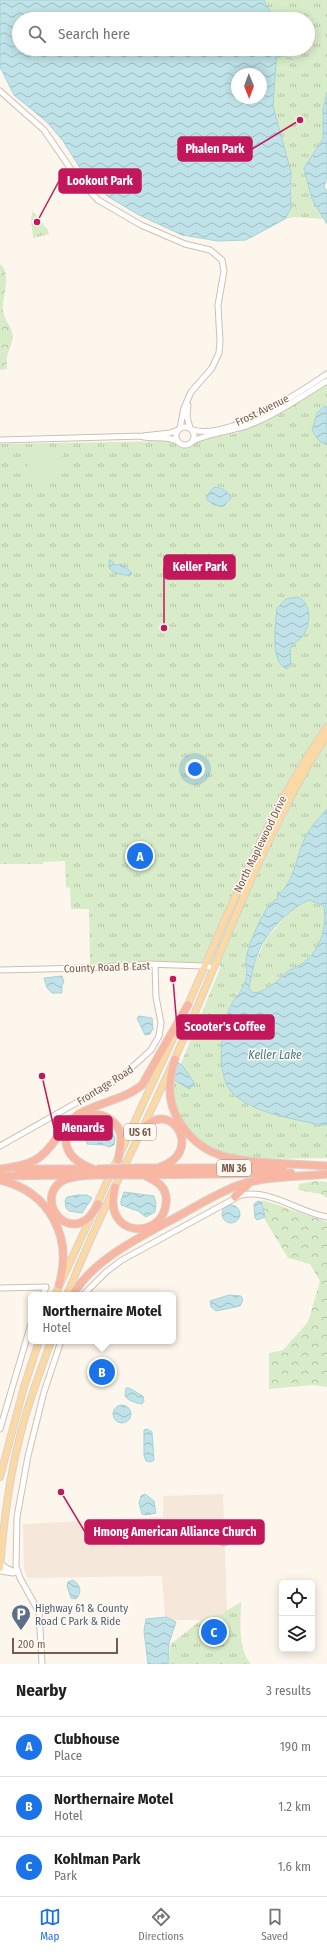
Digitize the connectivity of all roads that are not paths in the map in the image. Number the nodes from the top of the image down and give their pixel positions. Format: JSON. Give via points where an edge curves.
{"nodes":[{"id":1,"x":0,"y":91,"type":"edge"},
{"id":2,"x":327,"y":374,"type":"edge"},
{"id":3,"x":327,"y":381,"type":"edge"},
{"id":4,"x":188,"y":399,"type":"junction"},
{"id":5,"x":179,"y":429,"type":"junction"},
{"id":6,"x":191,"y":429,"type":"junction"},
{"id":7,"x":142,"y":436,"type":"junction"},
{"id":8,"x":0,"y":440,"type":"edge"},
{"id":9,"x":194,"y":441,"type":"junction"},
{"id":10,"x":178,"y":442,"type":"junction"},
{"id":11,"x":327,"y":727,"type":"edge"},
{"id":12,"x":327,"y":735,"type":"edge"},
{"id":13,"x":155,"y":965,"type":"junction"},
{"id":14,"x":204,"y":966,"type":"junction"},
{"id":15,"x":214,"y":968,"type":"junction"},
{"id":16,"x":0,"y":970,"type":"edge"},
{"id":17,"x":188,"y":1005,"type":"junction"},
{"id":18,"x":175,"y":1059,"type":"junction"},
{"id":19,"x":137,"y":1137,"type":"junction"},
{"id":20,"x":0,"y":1146,"type":"edge"},
{"id":21,"x":118,"y":1160,"type":"junction"},
{"id":22,"x":327,"y":1167,"type":"edge"},
{"id":23,"x":0,"y":1169,"type":"edge"},
{"id":24,"x":152,"y":1169,"type":"junction"},
{"id":25,"x":94,"y":1171,"type":"junction"},
{"id":26,"x":141,"y":1173,"type":"junction"},
{"id":27,"x":327,"y":1174,"type":"edge"},
{"id":28,"x":0,"y":1176,"type":"edge"},
{"id":29,"x":0,"y":1180,"type":"edge"},
{"id":30,"x":252,"y":1182,"type":"junction"},
{"id":31,"x":115,"y":1187,"type":"junction"},
{"id":32,"x":235,"y":1197,"type":"junction"},
{"id":33,"x":98,"y":1204,"type":"junction"},
{"id":34,"x":327,"y":1218,"type":"edge"},
{"id":35,"x":59,"y":1285,"type":"junction"},
{"id":36,"x":0,"y":1288,"type":"edge"},
{"id":37,"x":44,"y":1292,"type":"edge"},
{"id":38,"x":56,"y":1292,"type":"edge"},
{"id":39,"x":68,"y":1292,"type":"edge"},
{"id":40,"x":76,"y":1292,"type":"edge"},
{"id":41,"x":86,"y":1292,"type":"edge"},
{"id":42,"x":28,"y":1334,"type":"edge"},
{"id":43,"x":38,"y":1344,"type":"edge"},
{"id":44,"x":50,"y":1344,"type":"edge"},
{"id":45,"x":60,"y":1344,"type":"edge"},
{"id":46,"x":0,"y":1429,"type":"edge"},
{"id":47,"x":0,"y":1477,"type":"edge"},
{"id":48,"x":0,"y":1563,"type":"edge"},
{"id":49,"x":0,"y":1568,"type":"edge"},
{"id":50,"x":0,"y":1571,"type":"edge"},
{"id":51,"x":18,"y":1573,"type":"junction"},
{"id":52,"x":42,"y":1664,"type":"edge"}],
"edges":[{"from":1,"to":4,"type":"street","via":[[44,130],[76,178],[98,200],[141,225],[185,244],[210,250],[222,260],[224,271],[218,305],[219,353],[212,368],[195,386]]},
{"from":2,"to":6,"type":"street","name":"Frost Avenue","via":[[282,402],[248,419],[206,431]]},
{"from":3,"to":9,"type":"street","name":"Frost Avenue","via":[[250,424]]},
{"from":4,"to":5,"type":"street"},
{"from":4,"to":6,"type":"street","via":[[187,417]]},
{"from":5,"to":6,"type":"street"},
{"from":5,"to":7,"type":"street","via":[[170,433]]},
{"from":5,"to":10,"type":"street","via":[[176,436]]},
{"from":6,"to":9,"type":"street","via":[[195,435]]},
{"from":7,"to":8,"type":"street"},
{"from":7,"to":10,"type":"street"},
{"from":9,"to":10,"type":"street","via":[[188,445]]},
{"from":11,"to":14,"type":"main road","name":"North Maplewood Drive","number":"US 61","via":[[273,814]]},
{"from":12,"to":15,"type":"main road","name":"North Maplewood Drive","number":"US 61","via":[[273,832]]},
{"from":13,"to":14,"type":"street","name":"County Road B East"},
{"from":13,"to":16,"type":"street","name":"County Road B East","via":[[120,964],[87,968]]},
{"from":13,"to":20,"type":"street","name":"Frontage Road","via":[[156,996],[161,1023],[159,1036],[151,1050],[120,1078]]},
{"from":14,"to":15,"type":"street","name":"County Road B East"},
{"from":14,"to":17,"type":"main road","number":"US 61"},
{"from":15,"to":18,"type":"main road","number":"US 61"},
{"from":17,"to":21,"type":"main road","number":"US 61"},
{"from":17,"to":23,"type":"highway","via":[[142,1085],[132,1093],[77,1115],[46,1153],[36,1160]]},
{"from":18,"to":19,"type":"main road","number":"US 61"},
{"from":18,"to":22,"type":"highway","via":[[170,1083],[172,1107],[186,1132],[204,1148],[236,1160]]},
{"from":19,"to":24,"type":"highway","via":[[148,1124],[160,1119],[172,1123],[180,1133],[182,1145],[177,1157],[168,1164]]},
{"from":19,"to":31,"type":"main road","number":"US 61"},
{"from":21,"to":25,"type":"highway","via":[[122,1140],[117,1125],[104,1116],[85,1116],[72,1125],[66,1142],[74,1159]]},
{"from":21,"to":33,"type":"main road","number":"US 61"},
{"from":22,"to":24,"type":"highway","number":"MN 36"},
{"from":23,"to":25,"type":"highway","number":"MN 36"},
{"from":24,"to":26,"type":"highway","number":"MN 36"},
{"from":25,"to":26,"type":"highway","number":"MN 36","bridge":true},
{"from":25,"to":28,"type":"highway","number":"MN 36"},
{"from":25,"to":33,"type":"highway","via":[[62,1181],[53,1191],[52,1206],[58,1217],[74,1224],[89,1218]]},
{"from":26,"to":27,"type":"highway","number":"MN 36"},
{"from":26,"to":31,"type":"highway","via":[[162,1186],[166,1199],[164,1213],[150,1226],[134,1229],[118,1219],[112,1206]]},
{"from":27,"to":30,"type":"highway"},
{"from":29,"to":35,"type":"highway","via":[[31,1194],[53,1218],[64,1250],[64,1267]]},
{"from":30,"to":32,"type":"highway","via":[[244,1186]]},
{"from":30,"to":40,"type":"highway","via":[[219,1193],[119,1251],[91,1274]]},
{"from":31,"to":39,"type":"main road","number":"US 61"},
{"from":32,"to":34,"type":"street","via":[[253,1193],[271,1197]]},
{"from":32,"to":41,"type":"street","via":[[122,1260]]},
{"from":33,"to":35,"type":"main road","number":"US 61"},
{"from":35,"to":38,"type":"main road","number":"US 61"},
{"from":36,"to":37,"type":"street","via":[[46,1287]]},
{"from":42,"to":46,"type":"street"},
{"from":43,"to":47,"type":"main road"},
{"from":44,"to":48,"type":"main road","via":[[33,1390],[17,1448],[7,1500]]},
{"from":45,"to":51,"type":"street","via":[[44,1392],[22,1481],[17,1517]]},
{"from":48,"to":49,"type":"main road"},
{"from":48,"to":51,"type":"street"},
{"from":50,"to":51,"type":"street"},
{"from":51,"to":52,"type":"street","via":[[38,1612]]}]}
